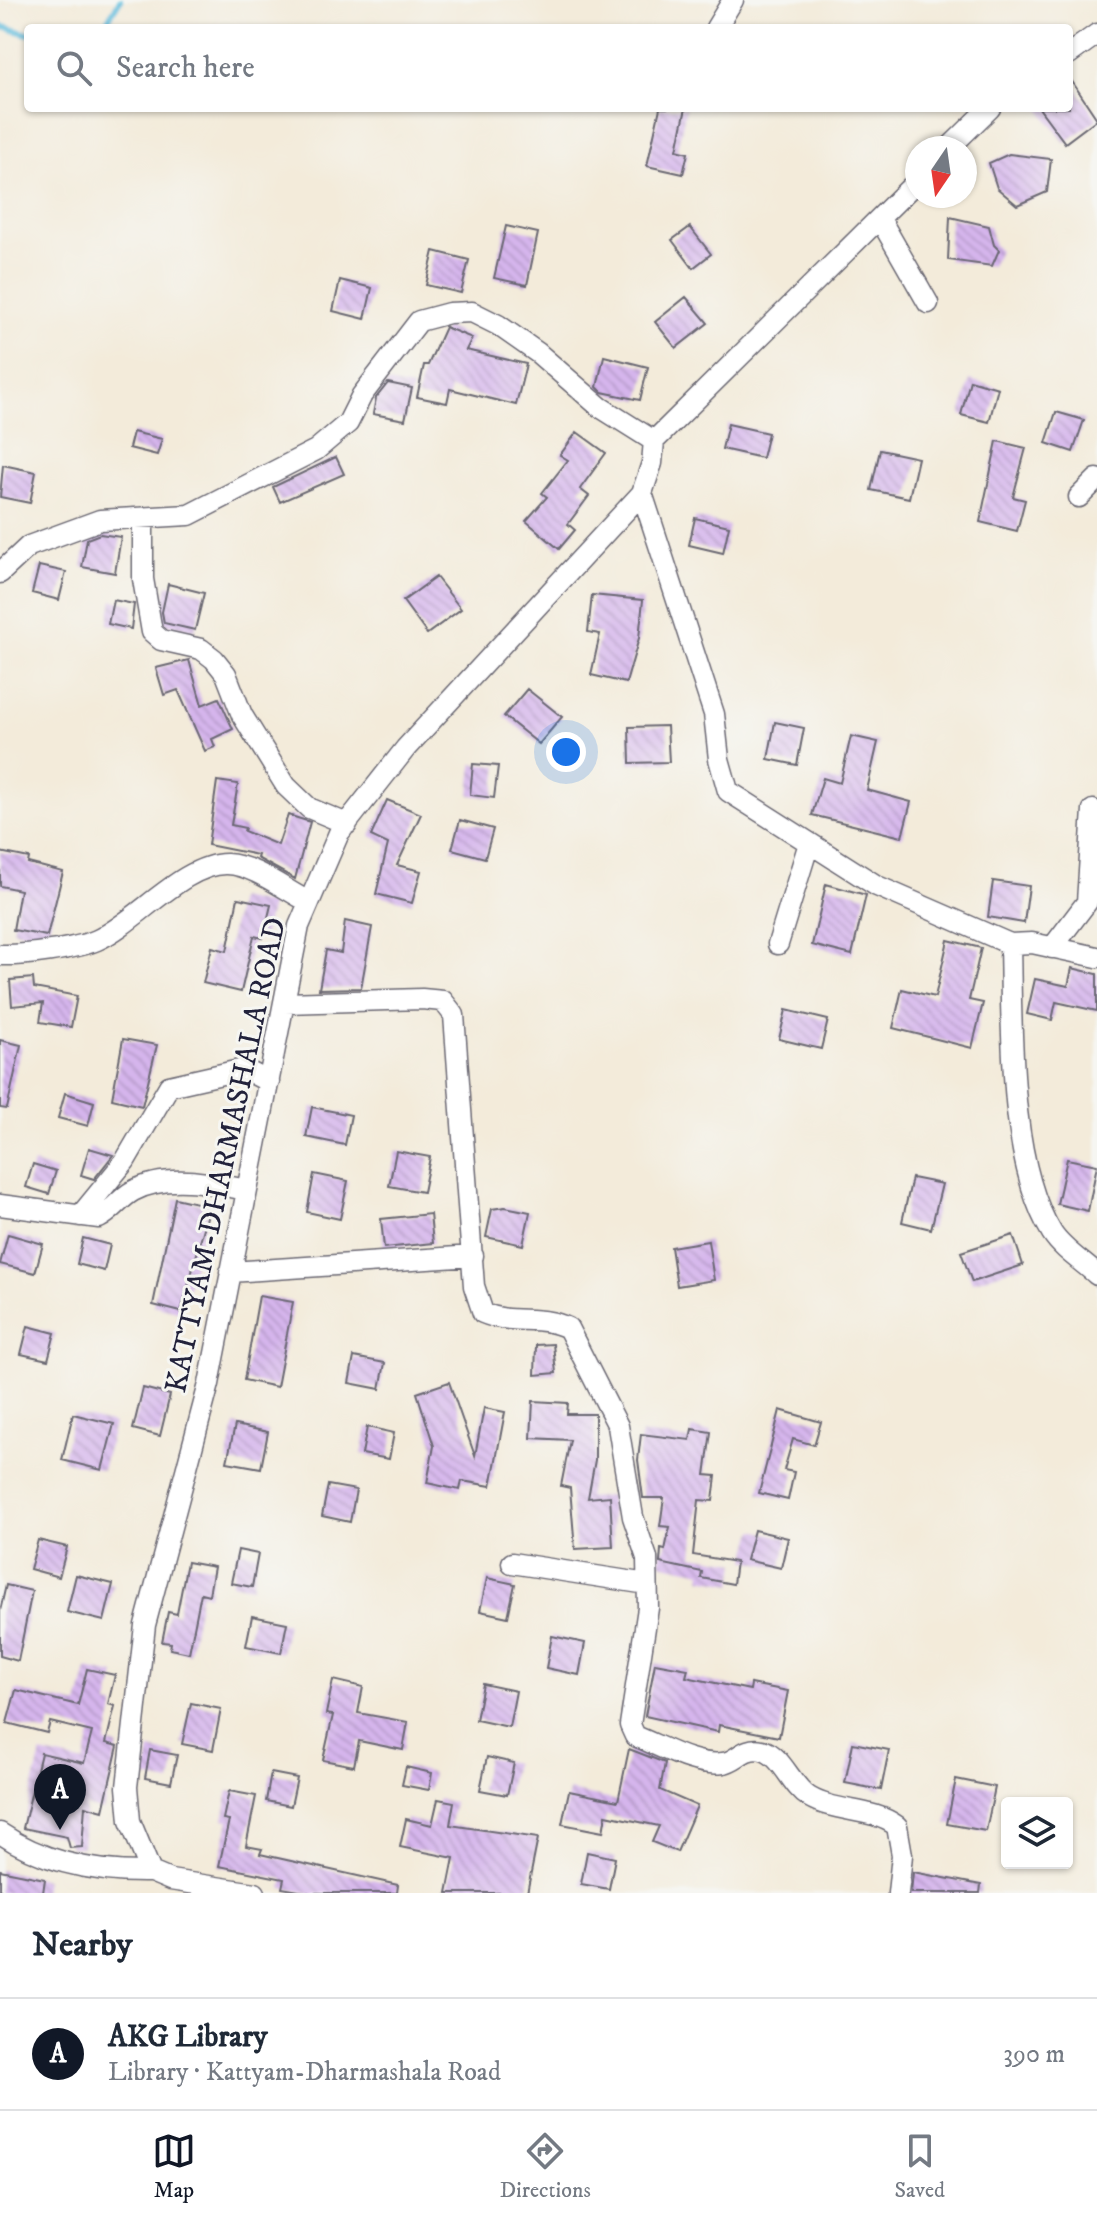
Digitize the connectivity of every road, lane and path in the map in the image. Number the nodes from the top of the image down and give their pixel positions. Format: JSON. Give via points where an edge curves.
{"nodes":[{"id":1,"x":733,"y":0,"type":"edge"},
{"id":2,"x":718,"y":24,"type":"edge"},
{"id":3,"x":1097,"y":34,"type":"edge"},
{"id":4,"x":1073,"y":51,"type":"edge"},
{"id":5,"x":986,"y":112,"type":"edge"},
{"id":6,"x":961,"y":136,"type":"edge"},
{"id":7,"x":905,"y":193,"type":"edge"},
{"id":8,"x":880,"y":219,"type":"junction"},
{"id":9,"x":928,"y":303,"type":"dead end"},
{"id":10,"x":654,"y":441,"type":"junction"},
{"id":11,"x":1097,"y":479,"type":"edge"},
{"id":12,"x":642,"y":493,"type":"junction"},
{"id":13,"x":1079,"y":497,"type":"dead end"},
{"id":14,"x":143,"y":518,"type":"junction"},
{"id":15,"x":0,"y":573,"type":"edge"},
{"id":16,"x":1093,"y":810,"type":"dead end"},
{"id":17,"x":347,"y":824,"type":"junction"},
{"id":18,"x":809,"y":843,"type":"junction"},
{"id":19,"x":309,"y":902,"type":"junction"},
{"id":20,"x":778,"y":944,"type":"dead end"},
{"id":21,"x":1010,"y":944,"type":"junction"},
{"id":22,"x":1052,"y":948,"type":"junction"},
{"id":23,"x":0,"y":955,"type":"edge"},
{"id":24,"x":1097,"y":957,"type":"edge"},
{"id":25,"x":285,"y":1003,"type":"junction"},
{"id":26,"x":269,"y":1082,"type":"junction"},
{"id":27,"x":246,"y":1190,"type":"junction"},
{"id":28,"x":0,"y":1205,"type":"edge"},
{"id":29,"x":80,"y":1216,"type":"junction"},
{"id":30,"x":473,"y":1256,"type":"junction"},
{"id":31,"x":230,"y":1272,"type":"junction"},
{"id":32,"x":1097,"y":1275,"type":"edge"},
{"id":33,"x":512,"y":1563,"type":"dead end"},
{"id":34,"x":647,"y":1584,"type":"junction"},
{"id":35,"x":0,"y":1833,"type":"edge"},
{"id":36,"x":151,"y":1872,"type":"junction"},
{"id":37,"x":255,"y":1893,"type":"edge"},
{"id":38,"x":898,"y":1893,"type":"edge"}],
"edges":[{"from":1,"to":2,"type":"street"},
{"from":3,"to":4,"type":"street"},
{"from":5,"to":6,"type":"street"},
{"from":7,"to":8,"type":"street"},
{"from":8,"to":9,"type":"street"},
{"from":8,"to":10,"type":"street"},
{"from":10,"to":12,"type":"street","name":"KATTYAM-DHARMASHALA ROAD"},
{"from":10,"to":14,"type":"street","via":[[600,407],[498,325],[472,312],[449,313],[419,321],[362,395],[348,423],[316,450],[189,515]]},
{"from":11,"to":13,"type":"street"},
{"from":12,"to":17,"type":"street","name":"KATTYAM-DHARMASHALA ROAD","via":[[406,748]]},
{"from":12,"to":18,"type":"street","via":[[714,714],[728,791]]},
{"from":14,"to":15,"type":"street","via":[[100,520],[29,546]]},
{"from":14,"to":17,"type":"street","via":[[143,579],[152,632],[214,659],[286,786],[309,808]]},
{"from":16,"to":22,"type":"street","via":[[1087,902]]},
{"from":17,"to":19,"type":"street","name":"KATTYAM-DHARMASHALA ROAD"},
{"from":18,"to":20,"type":"street"},
{"from":18,"to":21,"type":"street","via":[[877,886]]},
{"from":19,"to":23,"type":"street","via":[[248,869],[206,867],[95,941]]},
{"from":19,"to":25,"type":"street","name":"KATTYAM-DHARMASHALA ROAD","via":[[299,926]]},
{"from":21,"to":22,"type":"street"},
{"from":21,"to":32,"type":"street","via":[[1014,1094],[1036,1200],[1053,1236]]},
{"from":22,"to":24,"type":"street"},
{"from":25,"to":26,"type":"street","name":"KATTYAM-DHARMASHALA ROAD"},
{"from":25,"to":30,"type":"street","via":[[422,999],[443,1001],[454,1015]]},
{"from":26,"to":27,"type":"street","name":"KATTYAM-DHARMASHALA ROAD"},
{"from":26,"to":29,"type":"street","via":[[244,1069],[169,1086],[125,1161]]},
{"from":27,"to":29,"type":"street","via":[[209,1182],[157,1184],[135,1190],[99,1218]]},
{"from":27,"to":31,"type":"street","name":"KATTYAM-DHARMASHALA ROAD"},
{"from":28,"to":29,"type":"street"},
{"from":30,"to":31,"type":"street"},
{"from":30,"to":34,"type":"street","via":[[474,1286],[483,1313],[553,1320],[568,1328],[580,1348],[618,1426],[633,1517],[647,1558]]},
{"from":31,"to":36,"type":"street","name":"KATTYAM-DHARMASHALA ROAD","via":[[209,1384],[145,1625],[127,1787],[130,1821]]},
{"from":33,"to":34,"type":"street"},
{"from":34,"to":38,"type":"street","via":[[630,1725],[635,1736],[705,1764],[727,1763],[744,1750],[760,1750],[771,1754],[795,1788],[814,1800],[885,1818],[897,1826],[902,1855]]},
{"from":35,"to":36,"type":"street","via":[[24,1850],[108,1873]]},
{"from":36,"to":37,"type":"street","via":[[170,1880]]}]}
